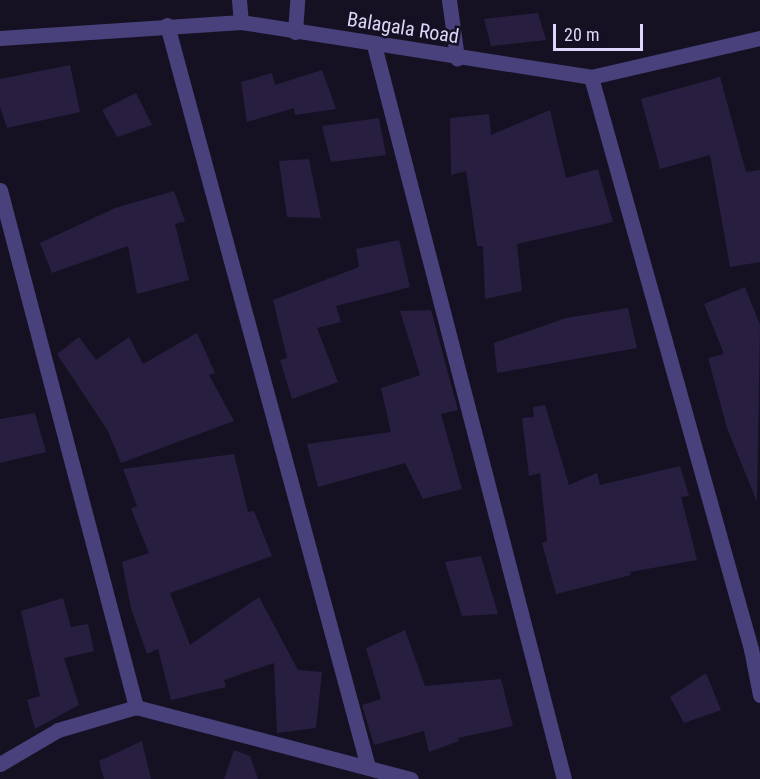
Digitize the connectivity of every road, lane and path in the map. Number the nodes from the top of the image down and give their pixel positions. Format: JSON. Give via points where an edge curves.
{"nodes":[{"id":1,"x":239,"y":0,"type":"edge"},
{"id":2,"x":297,"y":0,"type":"edge"},
{"id":3,"x":449,"y":0,"type":"edge"},
{"id":4,"x":241,"y":22,"type":"junction"},
{"id":5,"x":167,"y":25,"type":"junction"},
{"id":6,"x":295,"y":32,"type":"junction"},
{"id":7,"x":0,"y":38,"type":"edge"},
{"id":8,"x":760,"y":38,"type":"edge"},
{"id":9,"x":374,"y":45,"type":"junction"},
{"id":10,"x":457,"y":58,"type":"junction"},
{"id":11,"x":591,"y":77,"type":"junction"},
{"id":12,"x":0,"y":190,"type":"edge"},
{"id":13,"x":760,"y":695,"type":"edge"},
{"id":14,"x":136,"y":707,"type":"junction"},
{"id":15,"x":0,"y":764,"type":"edge"},
{"id":16,"x":368,"y":766,"type":"junction"},
{"id":17,"x":411,"y":779,"type":"edge"},
{"id":18,"x":564,"y":779,"type":"edge"}],
"edges":[{"from":1,"to":4,"type":"street"},
{"from":2,"to":6,"type":"street"},
{"from":3,"to":10,"type":"street"},
{"from":4,"to":5,"type":"street","name":"Balagala Road"},
{"from":4,"to":6,"type":"street","name":"Balagala Road"},
{"from":5,"to":7,"type":"street","name":"Balagala Road"},
{"from":5,"to":16,"type":"street"},
{"from":6,"to":9,"type":"street","name":"Balagala Road"},
{"from":8,"to":11,"type":"street","name":"Balagala Road"},
{"from":9,"to":10,"type":"street","name":"Balagala Road"},
{"from":9,"to":18,"type":"street"},
{"from":10,"to":11,"type":"street","name":"Balagala Road"},
{"from":11,"to":13,"type":"street","via":[[751,649]]},
{"from":12,"to":14,"type":"street"},
{"from":14,"to":15,"type":"street","via":[[58,730]]},
{"from":14,"to":16,"type":"street"},
{"from":16,"to":17,"type":"street"}]}
